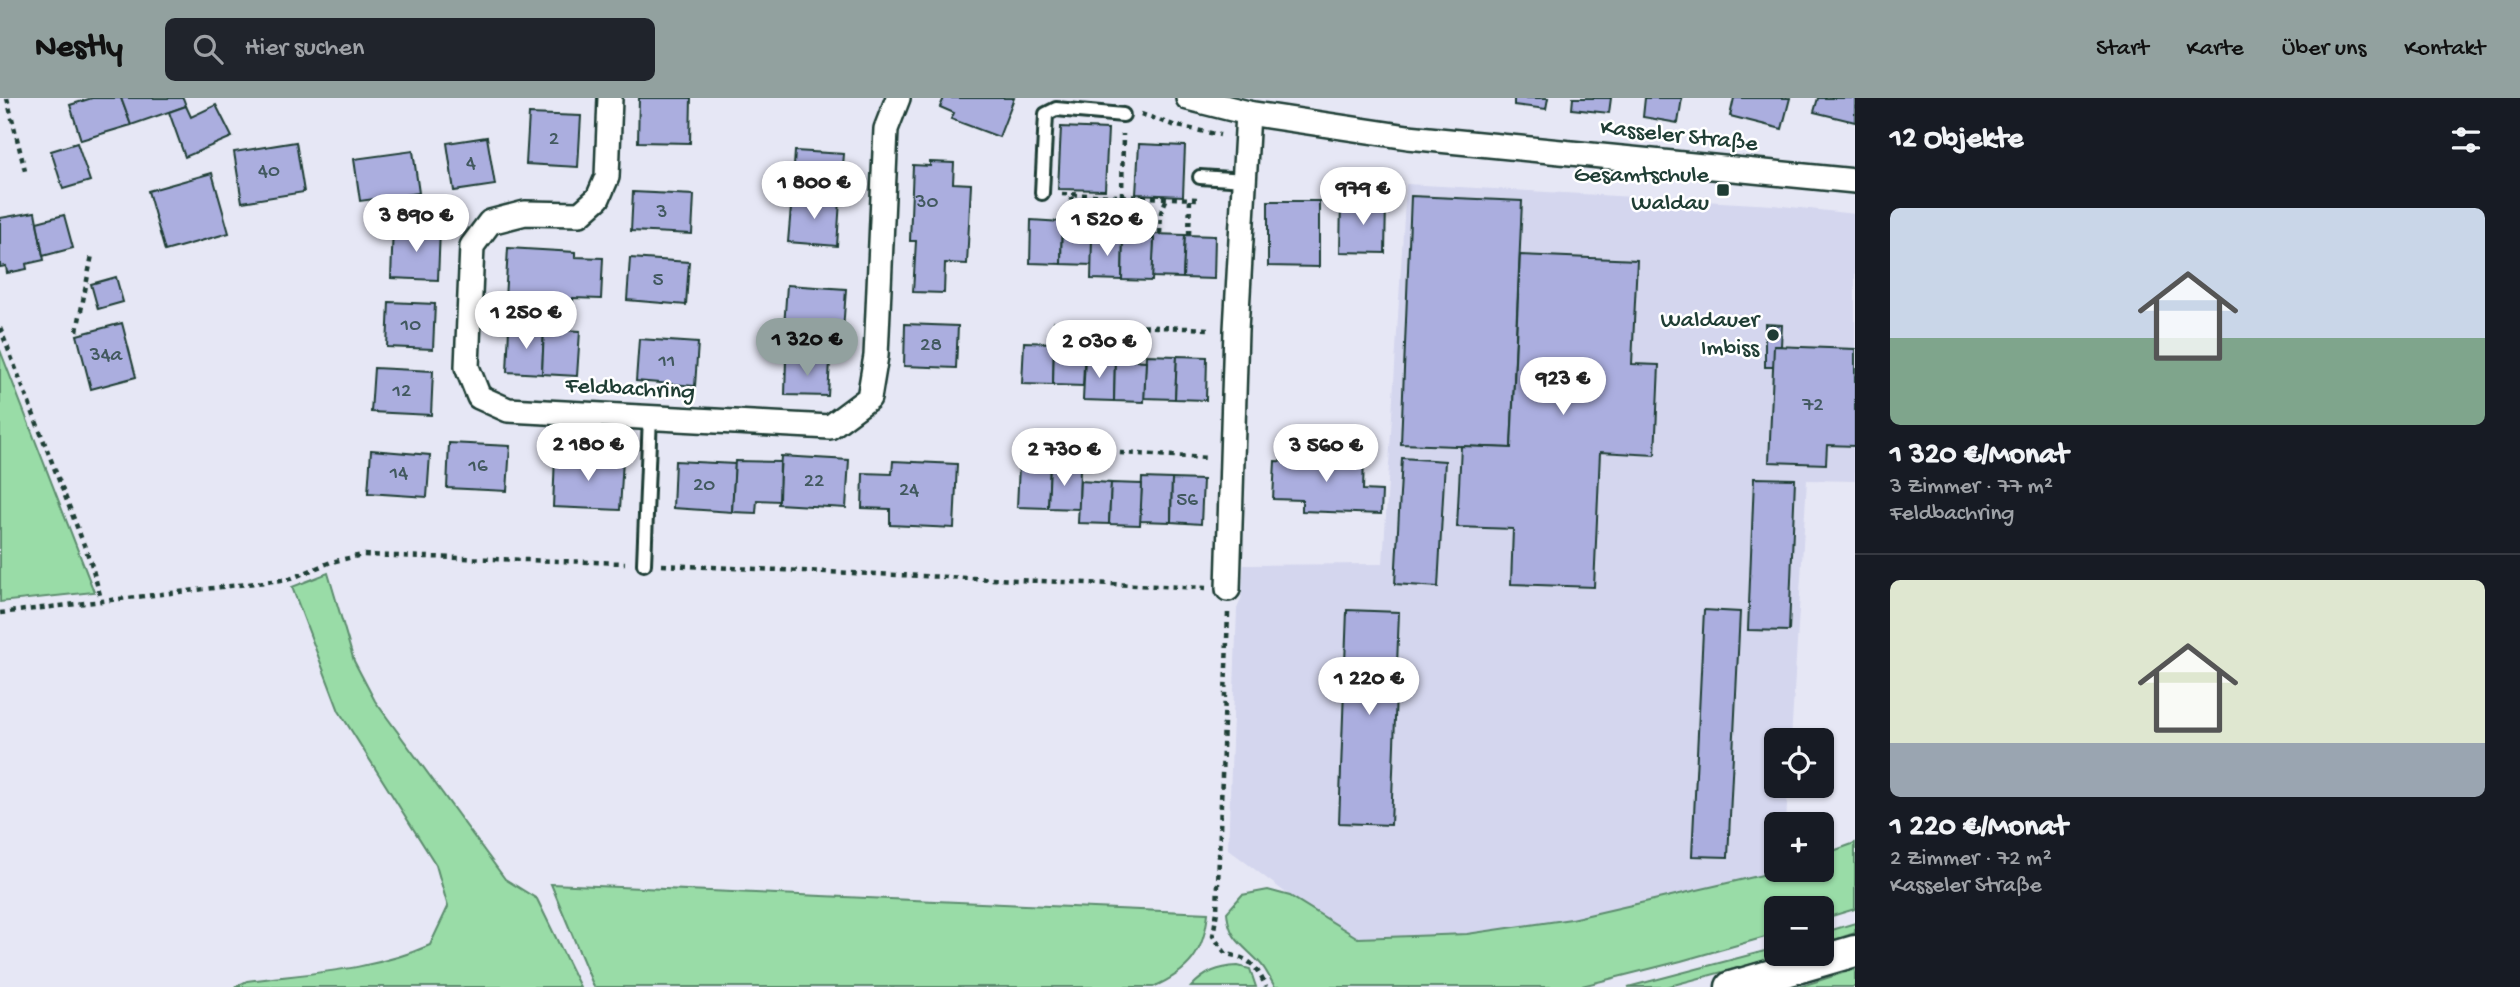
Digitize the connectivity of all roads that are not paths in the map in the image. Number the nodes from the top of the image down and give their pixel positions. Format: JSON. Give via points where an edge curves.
{"nodes":[{"id":1,"x":610,"y":98,"type":"edge"},
{"id":2,"x":898,"y":98,"type":"edge"},
{"id":3,"x":1188,"y":98,"type":"edge"},
{"id":4,"x":1248,"y":113,"type":"junction"},
{"id":5,"x":1123,"y":116,"type":"road end"},
{"id":6,"x":1200,"y":177,"type":"dead end"},
{"id":7,"x":1855,"y":181,"type":"edge"},
{"id":8,"x":1244,"y":191,"type":"junction"},
{"id":9,"x":1042,"y":193,"type":"road end"},
{"id":10,"x":650,"y":416,"type":"junction"},
{"id":11,"x":644,"y":564,"type":"road end"},
{"id":12,"x":1228,"y":589,"type":"road end"},
{"id":13,"x":1855,"y":951,"type":"edge"},
{"id":14,"x":1731,"y":987,"type":"edge"}],
"edges":[{"from":1,"to":10,"type":"street","name":"Feldbachring","via":[[607,177],[598,198],[580,214],[525,213],[490,222],[472,246],[467,367],[480,397],[508,410]]},
{"from":2,"to":10,"type":"street","name":"Feldbachring","via":[[886,129],[876,356],[869,398],[830,427]]},
{"from":3,"to":4,"type":"street","name":"Kasseler Straße"},
{"from":4,"to":7,"type":"street","name":"Kasseler Straße","via":[[1408,137]]},
{"from":4,"to":8,"type":"street"},
{"from":5,"to":9,"type":"lane","via":[[1056,109],[1046,114]]},
{"from":6,"to":8,"type":"lane"},
{"from":8,"to":12,"type":"street"},
{"from":10,"to":11,"type":"lane"},
{"from":13,"to":14,"type":"street"}]}
